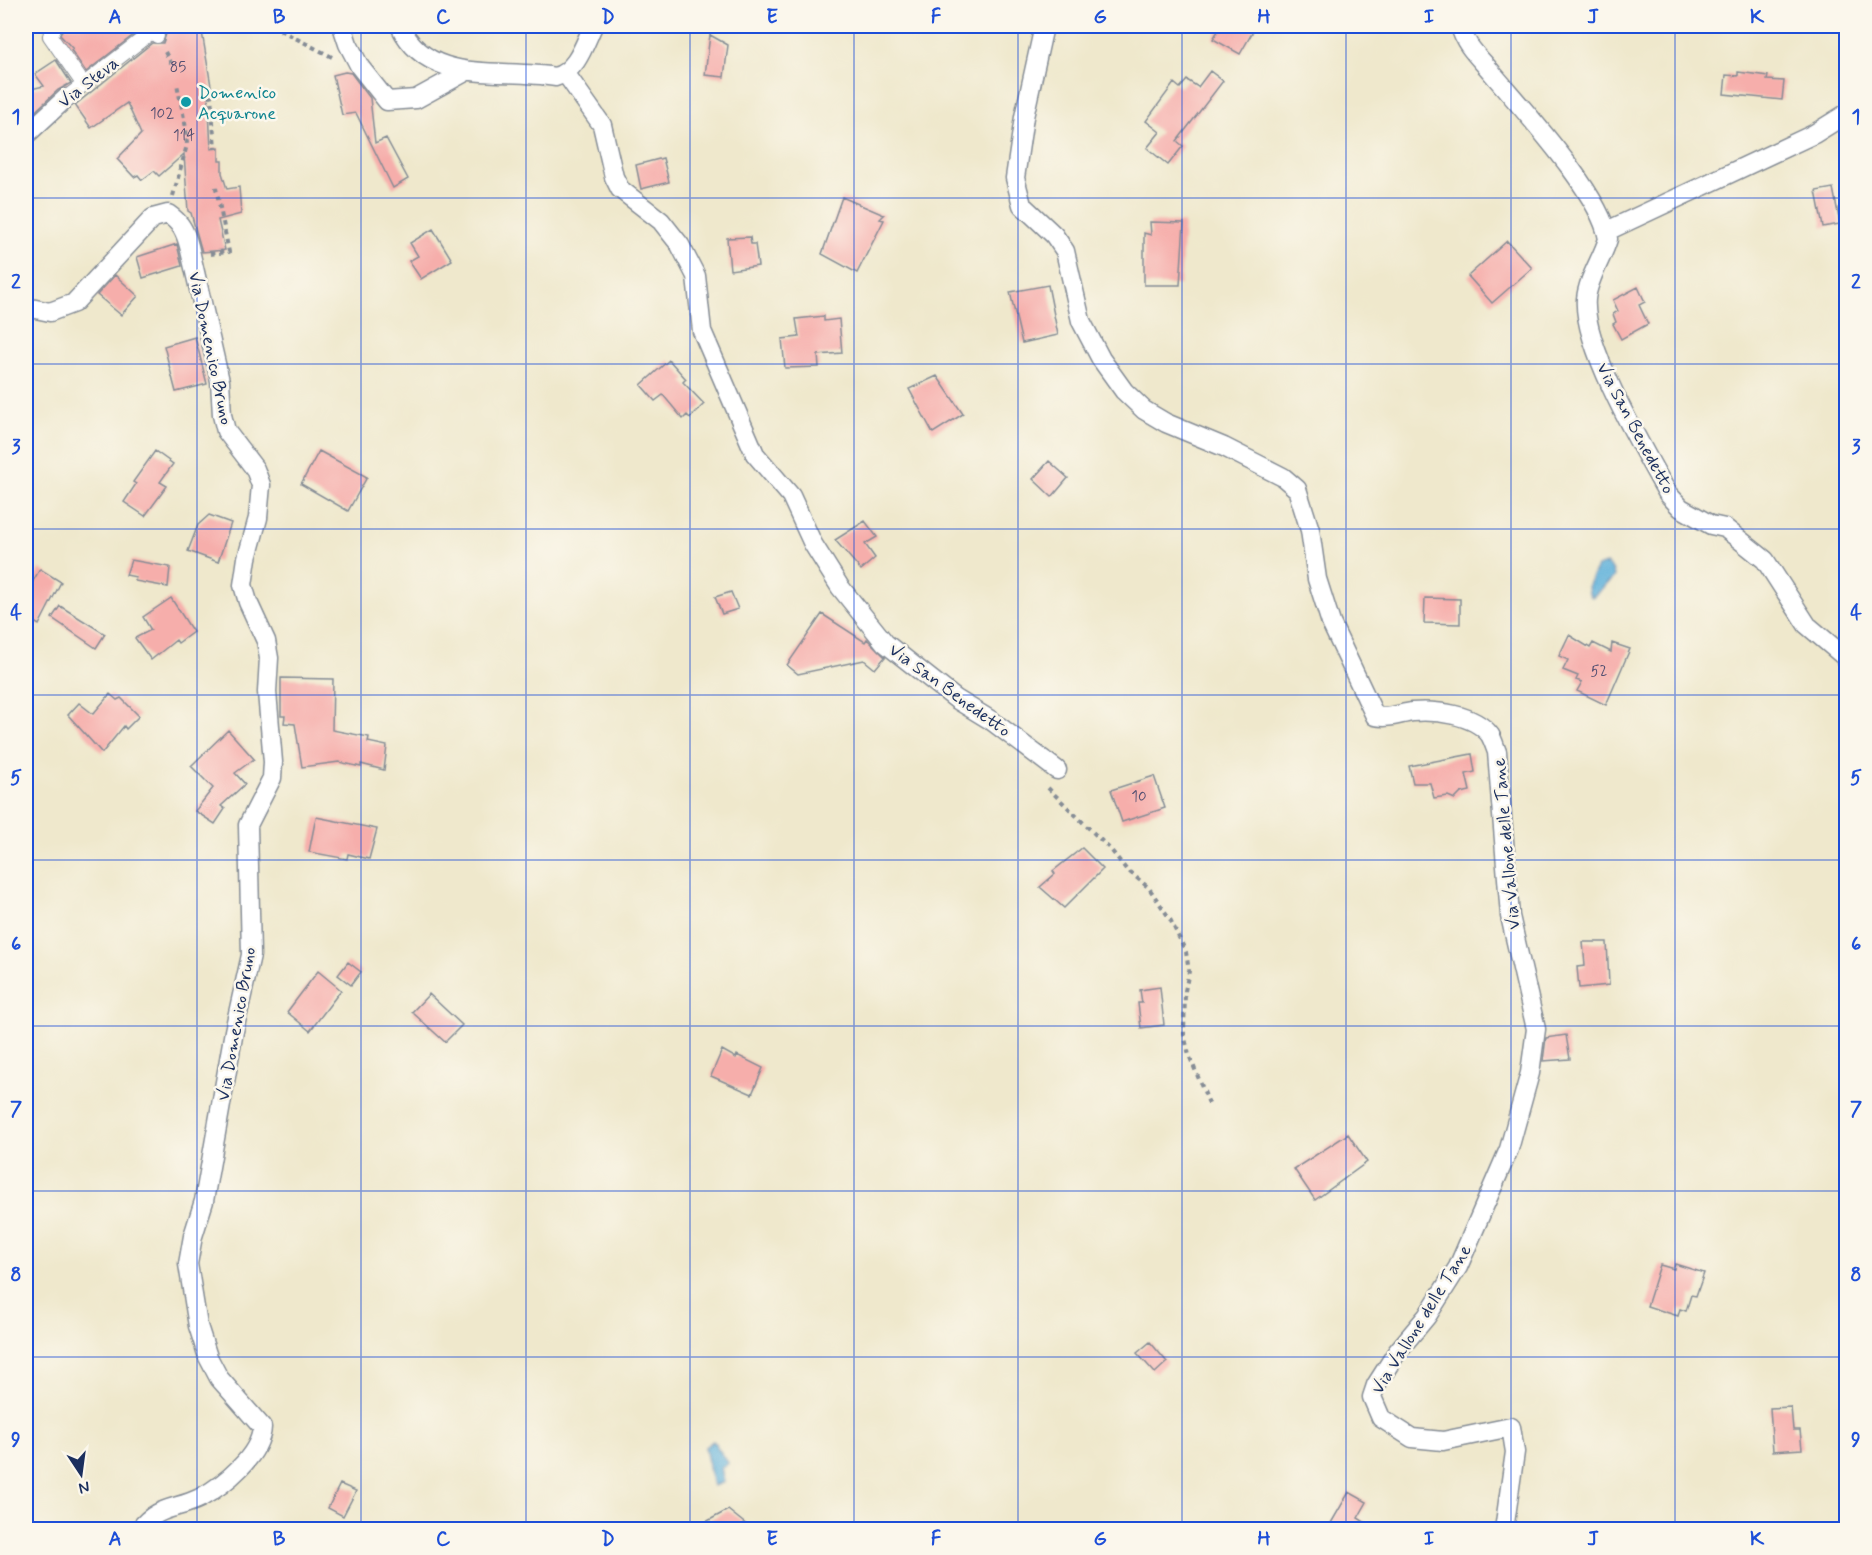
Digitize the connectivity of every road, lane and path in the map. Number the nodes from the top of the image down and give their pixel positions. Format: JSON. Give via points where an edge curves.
{"nodes":[{"id":1,"x":55,"y":26,"type":"edge"},
{"id":2,"x":272,"y":26,"type":"edge"},
{"id":3,"x":342,"y":26,"type":"edge"},
{"id":4,"x":400,"y":26,"type":"edge"},
{"id":5,"x":593,"y":26,"type":"edge"},
{"id":6,"x":1044,"y":26,"type":"edge"},
{"id":7,"x":1460,"y":26,"type":"edge"},
{"id":8,"x":111,"y":28,"type":"dead end"},
{"id":9,"x":115,"y":33,"type":"dead end"},
{"id":10,"x":155,"y":33,"type":"dead end"},
{"id":11,"x":165,"y":52,"type":"dead end"},
{"id":12,"x":171,"y":63,"type":"dead end"},
{"id":13,"x":360,"y":67,"type":"junction"},
{"id":14,"x":465,"y":72,"type":"junction"},
{"id":15,"x":566,"y":74,"type":"junction"},
{"id":16,"x":177,"y":84,"type":"dead end"},
{"id":17,"x":84,"y":85,"type":"junction"},
{"id":18,"x":208,"y":96,"type":"dead end"},
{"id":19,"x":66,"y":98,"type":"joint"},
{"id":20,"x":1846,"y":114,"type":"edge"},
{"id":21,"x":26,"y":135,"type":"edge"},
{"id":22,"x":215,"y":148,"type":"dead end"},
{"id":23,"x":215,"y":183,"type":"dead end"},
{"id":24,"x":168,"y":214,"type":"junction"},
{"id":25,"x":1607,"y":231,"type":"junction"},
{"id":26,"x":229,"y":252,"type":"dead end"},
{"id":27,"x":26,"y":307,"type":"edge"},
{"id":28,"x":1846,"y":658,"type":"edge"},
{"id":29,"x":1051,"y":777,"type":"joint"},
{"id":30,"x":1210,"y":1106,"type":"dead end"},
{"id":31,"x":140,"y":1530,"type":"edge"},
{"id":32,"x":1504,"y":1530,"type":"edge"}],
"edges":[{"from":1,"to":17,"type":"street","via":[[50,36]]},
{"from":2,"to":13,"type":"path","via":[[327,55]]},
{"from":3,"to":13,"type":"street"},
{"from":4,"to":14,"type":"street","via":[[412,45],[426,55],[450,69]]},
{"from":5,"to":15,"type":"street"},
{"from":6,"to":32,"type":"street","name":"Via Vallone delle Tane","via":[[1024,117],[1016,177],[1022,205],[1065,251],[1081,321],[1101,358],[1124,391],[1144,410],[1283,477],[1297,489],[1331,623],[1375,716],[1386,718],[1427,711],[1450,714],[1490,734],[1497,752],[1510,916],[1536,1029],[1530,1072],[1509,1149],[1458,1268],[1427,1316],[1396,1352],[1372,1397],[1381,1418],[1412,1438],[1443,1441],[1511,1427],[1515,1452]]},
{"from":7,"to":25,"type":"street","via":[[1472,51],[1554,147],[1597,209]]},
{"from":8,"to":9,"type":"path"},
{"from":10,"to":17,"type":"street","name":"Via Steva"},
{"from":11,"to":12,"type":"path"},
{"from":13,"to":14,"type":"street","via":[[387,101],[416,99]]},
{"from":14,"to":15,"type":"street","via":[[555,77]]},
{"from":15,"to":29,"type":"street","name":"Via San Benedetto","via":[[602,125],[620,189],[661,221],[680,245],[696,276],[702,331],[755,454],[791,495],[813,544],[840,587],[885,643],[956,699],[992,721]]},
{"from":16,"to":24,"type":"path","via":[[184,104],[187,145]]},
{"from":17,"to":19,"type":"street","name":"Via Steva"},
{"from":18,"to":22,"type":"path"},
{"from":19,"to":21,"type":"street","name":"Via Steva"},
{"from":20,"to":25,"type":"street","via":[[1814,134]]},
{"from":23,"to":26,"type":"path"},
{"from":24,"to":27,"type":"street","via":[[153,218],[74,303],[50,312]]},
{"from":24,"to":31,"type":"street","name":"Via Domenico Bruno","via":[[181,224],[187,239],[220,381],[226,431],[255,469],[261,485],[243,585],[269,658],[272,778],[248,825],[251,955],[206,1191],[188,1264],[198,1326],[208,1357],[219,1378],[262,1427],[262,1439],[221,1485],[198,1499],[170,1506],[148,1518]]},
{"from":25,"to":28,"type":"street","name":"Via San Benedetto","via":[[1608,239],[1586,298],[1589,326],[1605,374],[1668,494],[1681,508],[1711,525],[1725,528],[1765,560],[1807,625]]},
{"from":29,"to":30,"type":"path","via":[[1053,795],[1149,888],[1186,952],[1189,971],[1184,1034]]}]}
